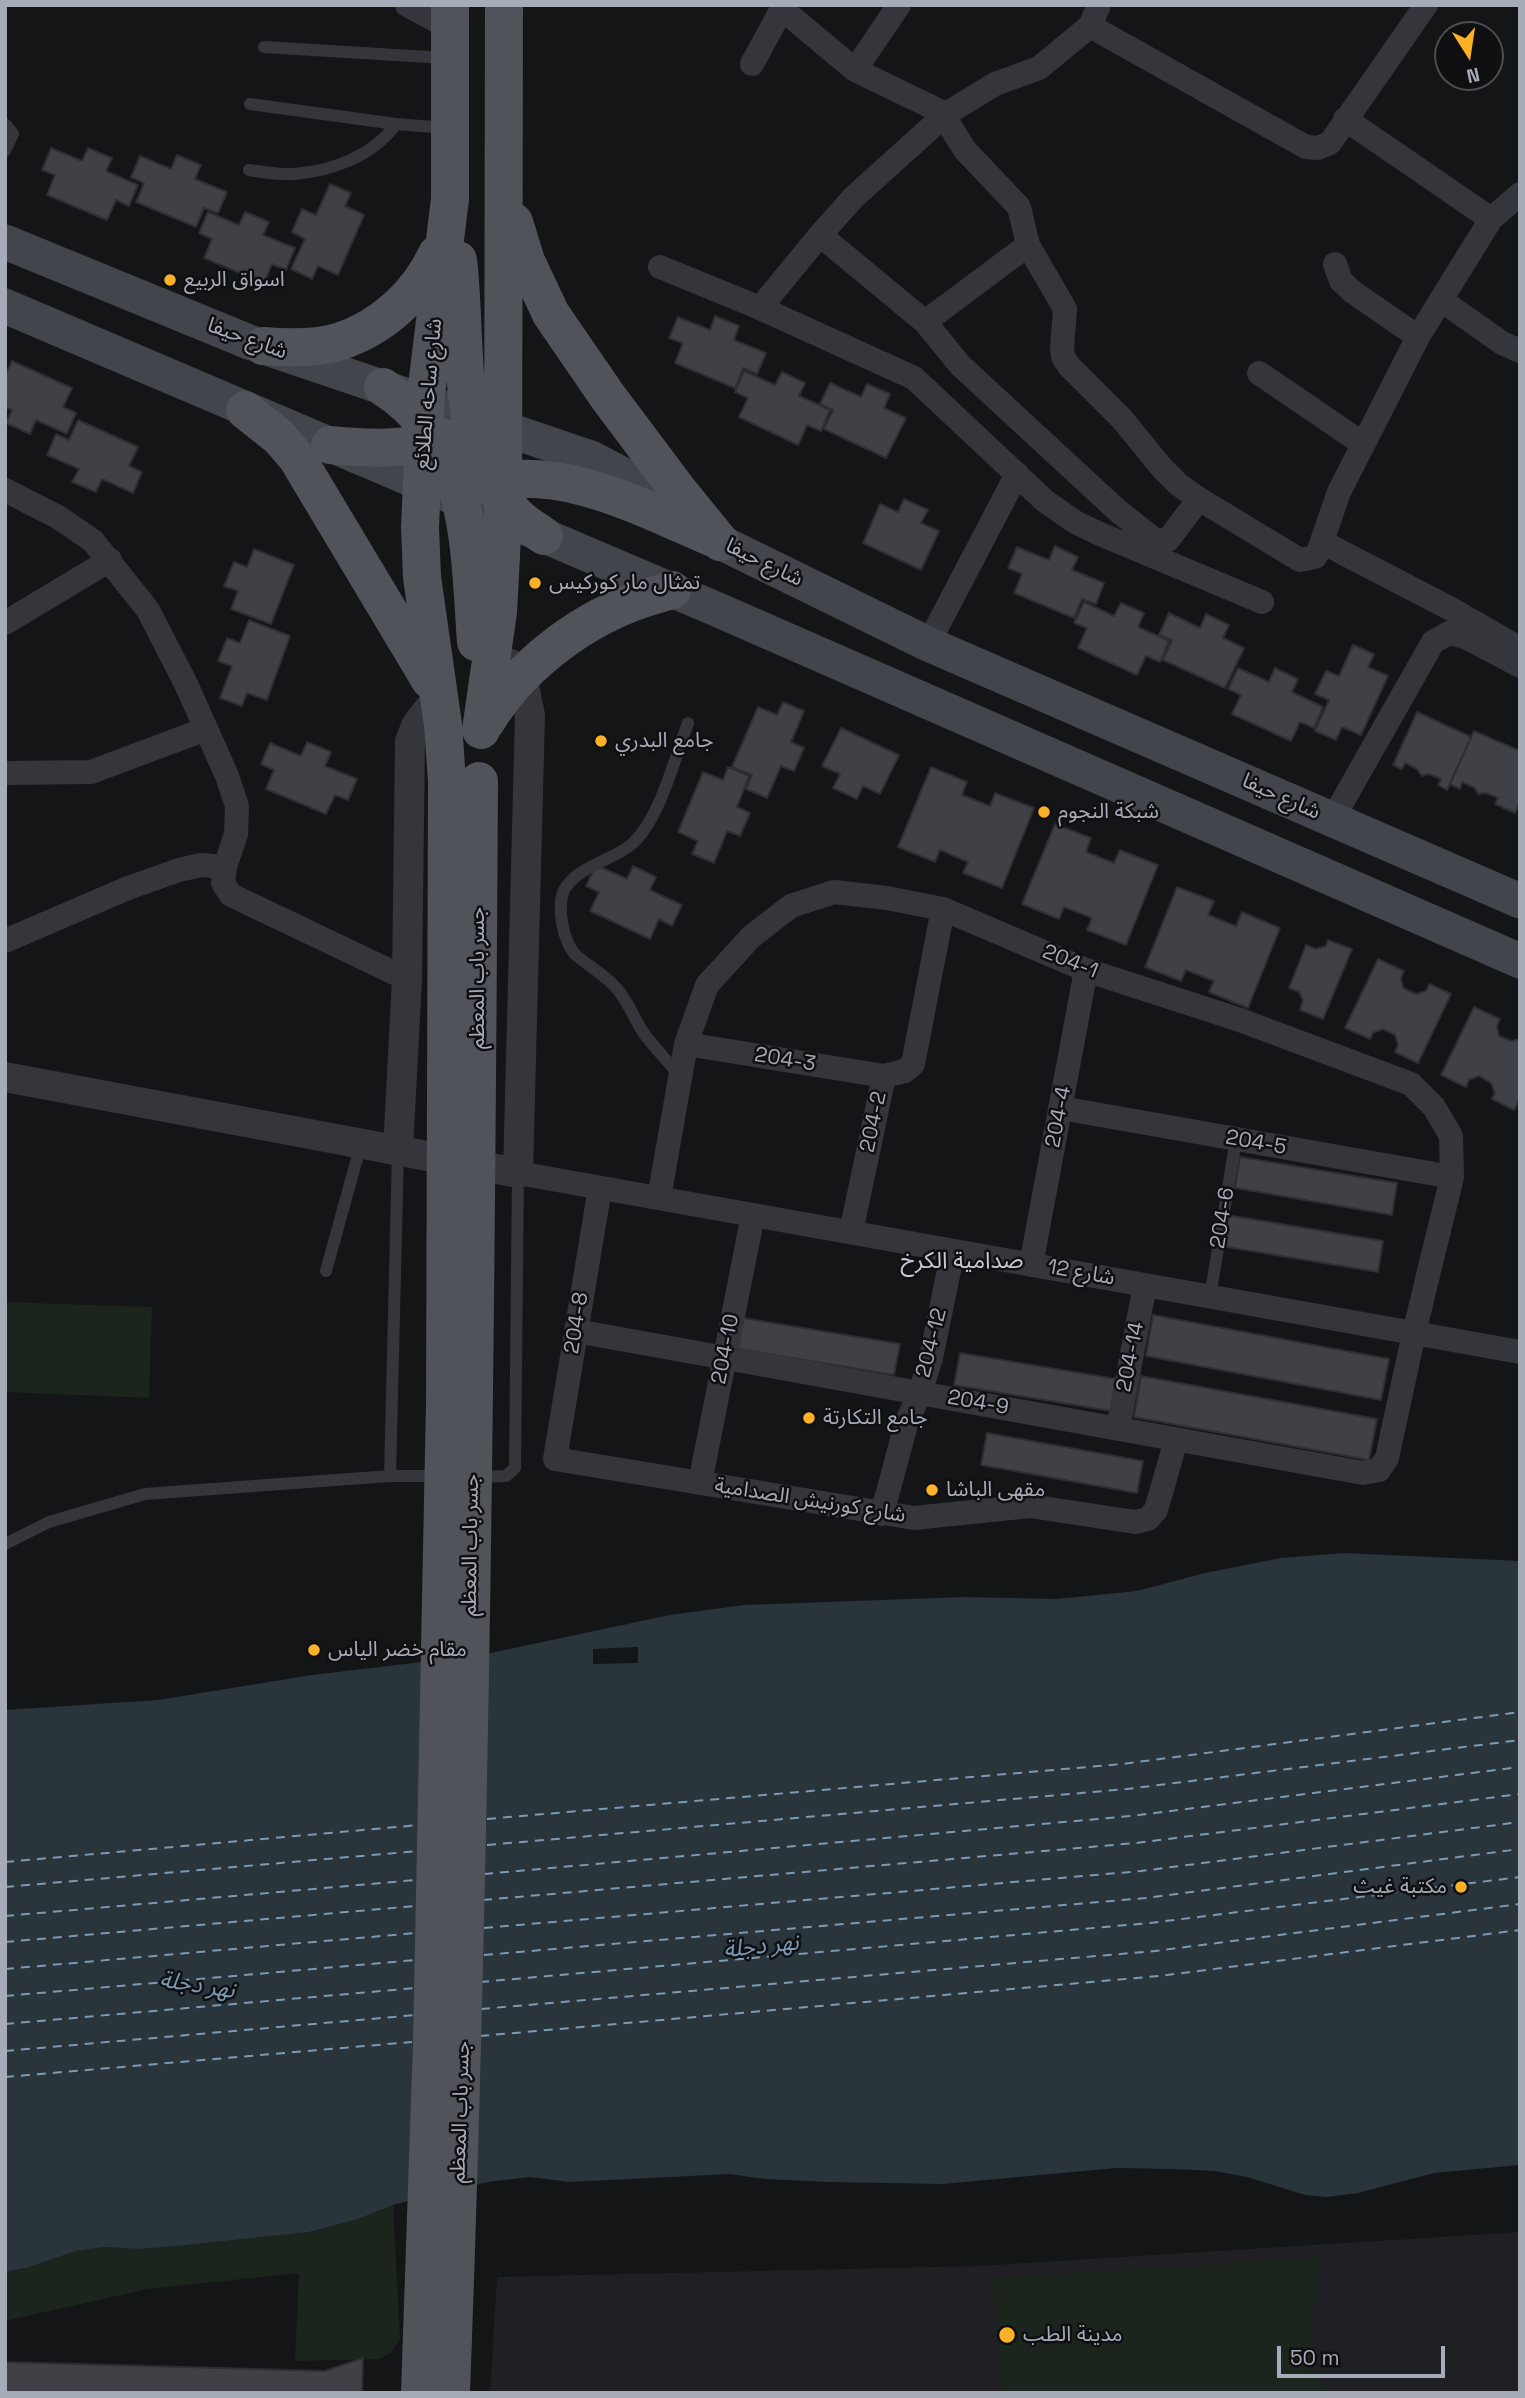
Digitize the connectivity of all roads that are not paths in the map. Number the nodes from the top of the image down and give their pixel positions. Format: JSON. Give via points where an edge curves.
{"nodes":[{"id":1,"x":407,"y":5,"type":"edge"},
{"id":2,"x":504,"y":5,"type":"edge"},
{"id":3,"x":899,"y":5,"type":"edge"},
{"id":4,"x":1426,"y":5,"type":"edge"},
{"id":5,"x":783,"y":7,"type":"edge"},
{"id":6,"x":1094,"y":15,"type":"edge"},
{"id":7,"x":450,"y":31,"type":"edge"},
{"id":8,"x":264,"y":47,"type":"dead end"},
{"id":9,"x":752,"y":64,"type":"dead end"},
{"id":10,"x":855,"y":70,"type":"junction"},
{"id":11,"x":250,"y":104,"type":"dead end"},
{"id":12,"x":946,"y":114,"type":"junction"},
{"id":13,"x":1345,"y":119,"type":"junction"},
{"id":14,"x":5,"y":124,"type":"edge"},
{"id":15,"x":396,"y":124,"type":"junction"},
{"id":16,"x":449,"y":128,"type":"junction"},
{"id":17,"x":5,"y":151,"type":"edge"},
{"id":18,"x":249,"y":170,"type":"dead end"},
{"id":19,"x":504,"y":191,"type":"junction"},
{"id":20,"x":1520,"y":194,"type":"edge"},
{"id":21,"x":450,"y":199,"type":"junction"},
{"id":22,"x":1491,"y":219,"type":"junction"},
{"id":23,"x":820,"y":234,"type":"junction"},
{"id":24,"x":443,"y":240,"type":"junction"},
{"id":25,"x":5,"y":242,"type":"edge"},
{"id":26,"x":1028,"y":245,"type":"junction"},
{"id":27,"x":1335,"y":264,"type":"dead end"},
{"id":28,"x":660,"y":267,"type":"dead end"},
{"id":29,"x":1441,"y":300,"type":"junction"},
{"id":30,"x":5,"y":306,"type":"edge"},
{"id":31,"x":760,"y":308,"type":"junction"},
{"id":32,"x":925,"y":322,"type":"junction"},
{"id":33,"x":1418,"y":338,"type":"junction"},
{"id":34,"x":263,"y":346,"type":"junction"},
{"id":35,"x":1520,"y":351,"type":"edge"},
{"id":36,"x":1259,"y":373,"type":"dead end"},
{"id":37,"x":383,"y":387,"type":"joint"},
{"id":38,"x":245,"y":410,"type":"junction"},
{"id":39,"x":486,"y":416,"type":"junction"},
{"id":40,"x":428,"y":427,"type":"junction"},
{"id":41,"x":1363,"y":444,"type":"junction"},
{"id":42,"x":330,"y":445,"type":"junction"},
{"id":43,"x":1017,"y":474,"type":"junction"},
{"id":44,"x":5,"y":490,"type":"edge"},
{"id":45,"x":474,"y":494,"type":"junction"},
{"id":46,"x":1199,"y":499,"type":"junction"},
{"id":47,"x":544,"y":536,"type":"joint"},
{"id":48,"x":720,"y":542,"type":"junction"},
{"id":49,"x":1322,"y":542,"type":"junction"},
{"id":50,"x":110,"y":560,"type":"junction"},
{"id":51,"x":672,"y":590,"type":"junction"},
{"id":52,"x":1262,"y":602,"type":"dead end"},
{"id":53,"x":5,"y":623,"type":"edge"},
{"id":54,"x":485,"y":635,"type":"junction"},
{"id":55,"x":928,"y":644,"type":"junction"},
{"id":56,"x":1520,"y":648,"type":"edge"},
{"id":57,"x":1520,"y":666,"type":"edge"},
{"id":58,"x":520,"y":679,"type":"junction"},
{"id":59,"x":439,"y":696,"type":"junction"},
{"id":60,"x":688,"y":723,"type":"dead end"},
{"id":61,"x":206,"y":729,"type":"junction"},
{"id":62,"x":481,"y":730,"type":"junction"},
{"id":63,"x":5,"y":774,"type":"edge"},
{"id":64,"x":463,"y":781,"type":"junction"},
{"id":65,"x":1332,"y":820,"type":"junction"},
{"id":66,"x":225,"y":867,"type":"junction"},
{"id":67,"x":1520,"y":901,"type":"edge"},
{"id":68,"x":943,"y":909,"type":"junction"},
{"id":69,"x":5,"y":941,"type":"edge"},
{"id":70,"x":1520,"y":961,"type":"edge"},
{"id":71,"x":1086,"y":970,"type":"junction"},
{"id":72,"x":407,"y":979,"type":"junction"},
{"id":73,"x":685,"y":1044,"type":"junction"},
{"id":74,"x":680,"y":1076,"type":"junction"},
{"id":75,"x":884,"y":1076,"type":"junction"},
{"id":76,"x":5,"y":1077,"type":"edge"},
{"id":77,"x":1060,"y":1108,"type":"junction"},
{"id":78,"x":1236,"y":1139,"type":"junction"},
{"id":79,"x":361,"y":1143,"type":"junction"},
{"id":80,"x":398,"y":1150,"type":"junction"},
{"id":81,"x":518,"y":1173,"type":"junction"},
{"id":82,"x":1452,"y":1177,"type":"junction"},
{"id":83,"x":600,"y":1188,"type":"junction"},
{"id":84,"x":659,"y":1198,"type":"junction"},
{"id":85,"x":753,"y":1215,"type":"junction"},
{"id":86,"x":851,"y":1232,"type":"junction"},
{"id":87,"x":953,"y":1251,"type":"junction"},
{"id":88,"x":1031,"y":1265,"type":"junction"},
{"id":89,"x":326,"y":1271,"type":"dead end"},
{"id":90,"x":1145,"y":1285,"type":"junction"},
{"id":91,"x":1210,"y":1297,"type":"junction"},
{"id":92,"x":576,"y":1331,"type":"junction"},
{"id":93,"x":1414,"y":1333,"type":"junction"},
{"id":94,"x":1520,"y":1352,"type":"edge"},
{"id":95,"x":724,"y":1358,"type":"junction"},
{"id":96,"x":920,"y":1393,"type":"junction"},
{"id":97,"x":1118,"y":1429,"type":"junction"},
{"id":98,"x":1176,"y":1440,"type":"junction"},
{"id":99,"x":555,"y":1459,"type":"joint"},
{"id":100,"x":1379,"y":1470,"type":"joint"},
{"id":101,"x":390,"y":1476,"type":"junction"},
{"id":102,"x":700,"y":1483,"type":"junction"},
{"id":103,"x":882,"y":1514,"type":"junction"},
{"id":104,"x":5,"y":1544,"type":"edge"},
{"id":105,"x":420,"y":2393,"type":"edge"},
{"id":106,"x":451,"y":2393,"type":"edge"}],
"edges":[{"from":1,"to":7,"type":"street"},
{"from":2,"to":19,"type":"main road","name":"شارع ساحه الطلائع"},
{"from":3,"to":10,"type":"street"},
{"from":4,"to":13,"type":"street"},
{"from":5,"to":9,"type":"street"},
{"from":5,"to":10,"type":"street"},
{"from":6,"to":12,"type":"street","via":[[1039,68],[995,84]]},
{"from":6,"to":13,"type":"street","via":[[1306,147],[1330,143]]},
{"from":7,"to":8,"type":"lane"},
{"from":7,"to":16,"type":"main road","name":"شارع ساحه الطلائع"},
{"from":10,"to":12,"type":"street"},
{"from":11,"to":15,"type":"lane"},
{"from":12,"to":23,"type":"street"},
{"from":12,"to":26,"type":"street","via":[[964,150],[1019,207]]},
{"from":13,"to":22,"type":"street"},
{"from":14,"to":17,"type":"lane","via":[[13,134]]},
{"from":15,"to":16,"type":"lane"},
{"from":15,"to":18,"type":"lane","via":[[386,138],[351,160],[292,174]]},
{"from":16,"to":21,"type":"main road","name":"شارع ساحه الطلائع"},
{"from":19,"to":39,"type":"main road","name":"شارع ساحه الطلائع"},
{"from":19,"to":48,"type":"main road","via":[[526,261],[551,314],[608,397]]},
{"from":20,"to":22,"type":"street"},
{"from":21,"to":24,"type":"main road","name":"شارع ساحه الطلائع"},
{"from":21,"to":39,"type":"main road","via":[[461,283],[466,384]]},
{"from":22,"to":29,"type":"street"},
{"from":23,"to":31,"type":"street"},
{"from":23,"to":32,"type":"street"},
{"from":24,"to":34,"type":"main road","via":[[410,297],[377,325],[338,342],[295,348]]},
{"from":24,"to":40,"type":"main road","name":"شارع ساحه الطلائع"},
{"from":25,"to":34,"type":"main road","name":"شارع حيفا"},
{"from":26,"to":32,"type":"street"},
{"from":26,"to":46,"type":"street","via":[[1065,309],[1063,357],[1162,468]]},
{"from":27,"to":33,"type":"street","via":[[1341,281],[1353,292]]},
{"from":28,"to":31,"type":"street"},
{"from":29,"to":33,"type":"street"},
{"from":29,"to":35,"type":"street"},
{"from":30,"to":38,"type":"main road"},
{"from":31,"to":43,"type":"street","via":[[914,378]]},
{"from":32,"to":46,"type":"street","via":[[994,399],[1155,540],[1168,540]]},
{"from":33,"to":41,"type":"street"},
{"from":34,"to":37,"type":"main road","name":"شارع حيفا"},
{"from":36,"to":41,"type":"street"},
{"from":37,"to":40,"type":"main road","via":[[410,406]]},
{"from":38,"to":42,"type":"main road"},
{"from":38,"to":59,"type":"main road","via":[[298,458]]},
{"from":39,"to":40,"type":"main road","via":[[449,437]]},
{"from":39,"to":45,"type":"main road","name":"شارع ساحه الطلائع"},
{"from":39,"to":48,"type":"main road","name":"شارع حيفا","via":[[631,478]]},
{"from":40,"to":42,"type":"main road","via":[[383,449]]},
{"from":40,"to":45,"type":"main road","name":"شارع ساحه الطلائع"},
{"from":41,"to":49,"type":"street","via":[[1339,492]]},
{"from":42,"to":45,"type":"main road"},
{"from":43,"to":52,"type":"street","via":[[1075,522]]},
{"from":43,"to":55,"type":"street"},
{"from":44,"to":50,"type":"street","via":[[58,517],[93,541]]},
{"from":45,"to":47,"type":"main road"},
{"from":45,"to":48,"type":"main road","via":[[551,481],[587,488]]},
{"from":45,"to":54,"type":"main road","name":"شارع ساحه الطلائع"},
{"from":45,"to":59,"type":"main road","name":"شارع ساحه الطلائع","via":[[420,527]]},
{"from":46,"to":49,"type":"street","via":[[1300,560],[1315,557]]},
{"from":47,"to":51,"type":"main road"},
{"from":48,"to":55,"type":"main road","name":"شارع حيفا"},
{"from":49,"to":56,"type":"street"},
{"from":50,"to":53,"type":"street"},
{"from":50,"to":61,"type":"street","via":[[148,610]]},
{"from":51,"to":58,"type":"main road","via":[[630,603],[592,622],[557,645]]},
{"from":51,"to":70,"type":"main road"},
{"from":54,"to":58,"type":"street"},
{"from":54,"to":62,"type":"main road","name":"شارع ساحه الطلائع"},
{"from":55,"to":65,"type":"main road","name":"شارع حيفا"},
{"from":57,"to":65,"type":"street","via":[[1465,637],[1449,633],[1433,642]]},
{"from":58,"to":62,"type":"main road"},
{"from":58,"to":81,"type":"street","via":[[530,715]]},
{"from":59,"to":64,"type":"main road","name":"شارع ساحه الطلائع"},
{"from":59,"to":72,"type":"street","via":[[410,741]]},
{"from":60,"to":74,"type":"lane","via":[[654,814],[631,845],[597,862],[565,887],[559,908],[575,955],[605,975],[620,992],[644,1034]]},
{"from":61,"to":63,"type":"street","via":[[91,772]]},
{"from":61,"to":66,"type":"street","via":[[237,806],[236,834]]},
{"from":62,"to":64,"type":"main road","name":"شارع ساحه الطلائع"},
{"from":64,"to":105,"type":"main road","name":"جسر باب المعظم","bridge":true},
{"from":64,"to":106,"type":"main road","name":"جسر باب المعظم","bridge":true,"via":[[476,1255],[463,2047]]},
{"from":65,"to":67,"type":"main road","name":"شارع حيفا"},
{"from":66,"to":69,"type":"street","via":[[201,864],[128,887]]},
{"from":66,"to":72,"type":"street","via":[[223,883],[231,895]]},
{"from":68,"to":71,"type":"street","name":"204-1"},
{"from":68,"to":73,"type":"street","name":"204-1","via":[[834,892],[790,906],[751,937],[707,985]]},
{"from":68,"to":75,"type":"street","name":"204-2","via":[[913,1064]]},
{"from":71,"to":77,"type":"street","name":"204-4"},
{"from":71,"to":82,"type":"street","name":"204-1","via":[[1240,1020],[1410,1084],[1434,1107],[1451,1136]]},
{"from":72,"to":80,"type":"street"},
{"from":73,"to":74,"type":"street","name":"204-1"},
{"from":73,"to":75,"type":"street","name":"204-3"},
{"from":74,"to":84,"type":"street","name":"204-1"},
{"from":75,"to":86,"type":"street","name":"204-2"},
{"from":76,"to":79,"type":"street"},
{"from":77,"to":78,"type":"street","name":"204-5"},
{"from":77,"to":88,"type":"street","name":"204-4"},
{"from":78,"to":82,"type":"street","name":"204-5"},
{"from":78,"to":91,"type":"lane","name":"204-6"},
{"from":79,"to":80,"type":"street"},
{"from":79,"to":89,"type":"lane"},
{"from":80,"to":81,"type":"street"},
{"from":80,"to":101,"type":"lane"},
{"from":81,"to":83,"type":"street","name":"شارع 12"},
{"from":81,"to":101,"type":"lane","via":[[516,1468],[501,1477]]},
{"from":82,"to":93,"type":"street","name":"204-1"},
{"from":83,"to":84,"type":"street","name":"شارع 12"},
{"from":83,"to":92,"type":"street","name":"204-8"},
{"from":84,"to":85,"type":"street","name":"شارع 12"},
{"from":85,"to":86,"type":"street","name":"شارع 12"},
{"from":85,"to":95,"type":"street","name":"204-10"},
{"from":86,"to":87,"type":"street","name":"شارع 12"},
{"from":87,"to":88,"type":"street","name":"شارع 12"},
{"from":87,"to":96,"type":"street","name":"204-12"},
{"from":88,"to":90,"type":"street","name":"شارع 12"},
{"from":90,"to":91,"type":"street","name":"شارع 12"},
{"from":90,"to":97,"type":"street","name":"204-14"},
{"from":91,"to":93,"type":"street","name":"شارع 12"},
{"from":92,"to":95,"type":"street","name":"204-9"},
{"from":92,"to":99,"type":"street","name":"204-8"},
{"from":93,"to":94,"type":"street","name":"شارع 12"},
{"from":93,"to":100,"type":"street","name":"204-1","via":[[1387,1458]]},
{"from":95,"to":96,"type":"street","name":"204-9"},
{"from":95,"to":102,"type":"street","name":"204-10"},
{"from":96,"to":97,"type":"street","name":"204-9"},
{"from":96,"to":103,"type":"street","name":"204-12","via":[[907,1421]]},
{"from":97,"to":98,"type":"street","name":"204-9"},
{"from":98,"to":100,"type":"street","name":"204-9","via":[[1363,1473]]},
{"from":98,"to":103,"type":"street","name":"شارع كورنيش الصدامية","via":[[1156,1510],[1148,1519],[1135,1522],[1030,1506],[914,1518]]},
{"from":99,"to":102,"type":"street","name":"شارع كورنيش الصدامية"},
{"from":101,"to":104,"type":"lane","via":[[145,1494],[49,1522]]},
{"from":102,"to":103,"type":"street","name":"شارع كورنيش الصدامية"}]}
